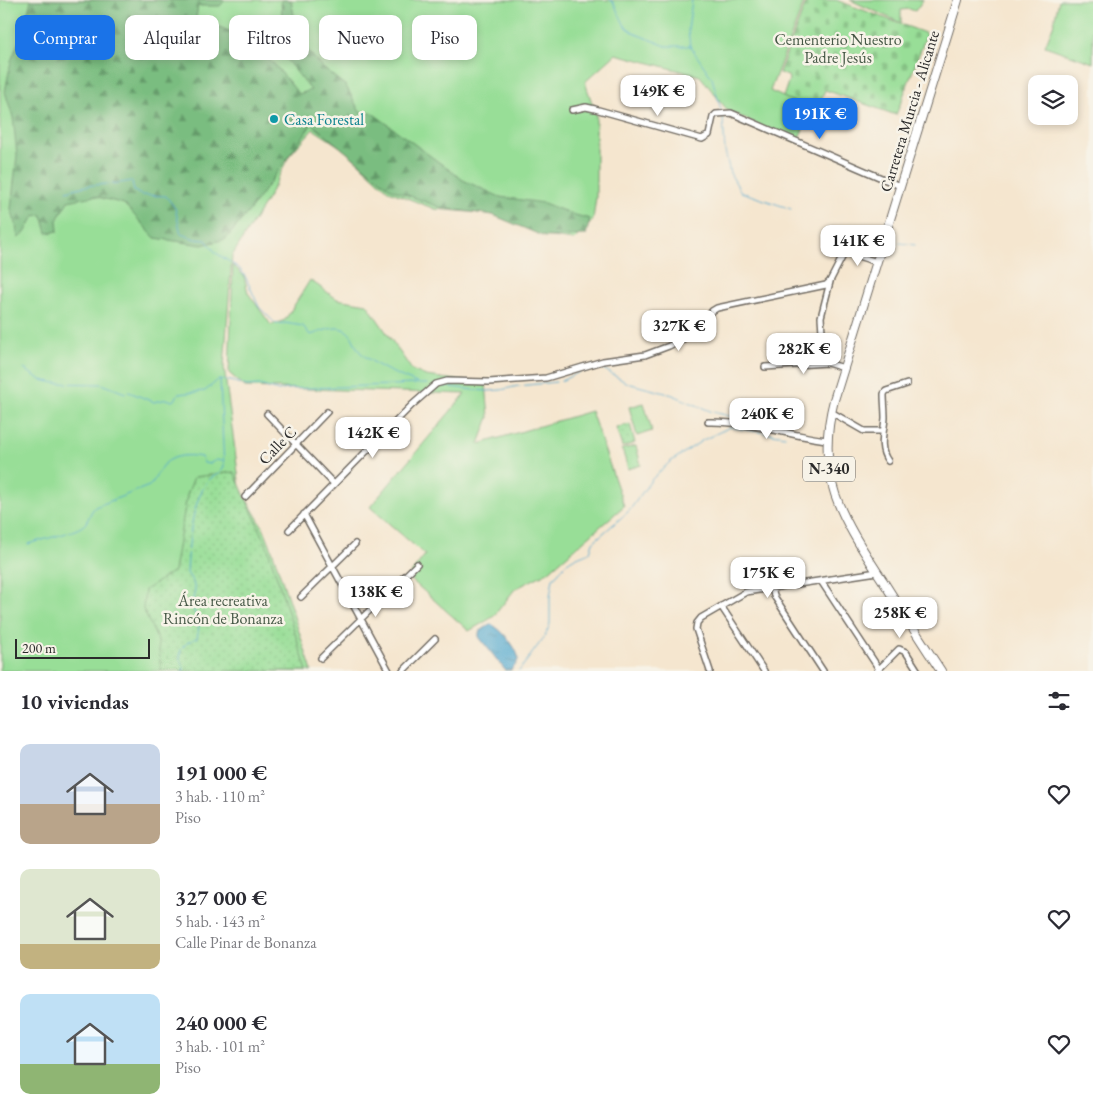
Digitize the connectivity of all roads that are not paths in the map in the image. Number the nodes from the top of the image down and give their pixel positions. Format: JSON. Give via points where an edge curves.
{"nodes":[{"id":1,"x":958,"y":0,"type":"edge"},
{"id":2,"x":572,"y":110,"type":"dead end"},
{"id":3,"x":900,"y":186,"type":"junction"},
{"id":4,"x":886,"y":232,"type":"junction"},
{"id":5,"x":845,"y":252,"type":"junction"},
{"id":6,"x":876,"y":262,"type":"junction"},
{"id":7,"x":830,"y":281,"type":"junction"},
{"id":8,"x":824,"y":364,"type":"junction"},
{"id":9,"x":765,"y":367,"type":"dead end"},
{"id":10,"x":844,"y":368,"type":"junction"},
{"id":11,"x":907,"y":384,"type":"dead end"},
{"id":12,"x":327,"y":412,"type":"dead end"},
{"id":13,"x":831,"y":412,"type":"junction"},
{"id":14,"x":267,"y":414,"type":"dead end"},
{"id":15,"x":708,"y":422,"type":"dead end"},
{"id":16,"x":882,"y":431,"type":"junction"},
{"id":17,"x":827,"y":440,"type":"junction"},
{"id":18,"x":295,"y":443,"type":"junction"},
{"id":19,"x":888,"y":461,"type":"dead end"},
{"id":20,"x":334,"y":484,"type":"junction"},
{"id":21,"x":245,"y":497,"type":"dead end"},
{"id":22,"x":304,"y":514,"type":"junction"},
{"id":23,"x":289,"y":530,"type":"dead end"},
{"id":24,"x":355,"y":544,"type":"dead end"},
{"id":25,"x":417,"y":564,"type":"dead end"},
{"id":26,"x":332,"y":566,"type":"junction"},
{"id":27,"x":877,"y":572,"type":"junction"},
{"id":28,"x":821,"y":580,"type":"junction"},
{"id":29,"x":772,"y":588,"type":"junction"},
{"id":30,"x":301,"y":597,"type":"dead end"},
{"id":31,"x":721,"y":606,"type":"junction"},
{"id":32,"x":361,"y":619,"type":"junction"},
{"id":33,"x":435,"y":639,"type":"dead end"},
{"id":34,"x":321,"y":658,"type":"dead end"},
{"id":35,"x":878,"y":670,"type":"edge"},
{"id":36,"x":389,"y":671,"type":"edge"},
{"id":37,"x":403,"y":671,"type":"edge"},
{"id":38,"x":710,"y":671,"type":"edge"},
{"id":39,"x":764,"y":671,"type":"edge"},
{"id":40,"x":823,"y":671,"type":"edge"},
{"id":41,"x":918,"y":671,"type":"edge"},
{"id":42,"x":941,"y":671,"type":"edge"}],
"edges":[{"from":1,"to":3,"type":"highway","name":"Carretera Murcia - Alicante","number":"N-340"},
{"from":2,"to":3,"type":"street","via":[[595,109],[702,139],[709,135],[716,114],[731,113]]},
{"from":3,"to":4,"type":"highway","name":"Carretera Murcia - Alicante","number":"N-340"},
{"from":4,"to":5,"type":"street","via":[[880,229],[857,232]]},
{"from":4,"to":6,"type":"highway","name":"Carretera Murcia - Alicante","number":"N-340"},
{"from":5,"to":6,"type":"street"},
{"from":5,"to":7,"type":"street"},
{"from":6,"to":10,"type":"highway","name":"Carretera Murcia - Alicante","number":"N-340"},
{"from":7,"to":8,"type":"street","via":[[821,317]]},
{"from":7,"to":20,"type":"street","via":[[821,286],[717,308],[683,339],[645,355],[603,361],[546,378],[436,384]]},
{"from":8,"to":9,"type":"street"},
{"from":8,"to":10,"type":"street"},
{"from":10,"to":13,"type":"highway","name":"Carretera Murcia - Alicante","number":"N-340"},
{"from":11,"to":16,"type":"street","via":[[885,392]]},
{"from":12,"to":18,"type":"street","name":"Calle C"},
{"from":13,"to":16,"type":"street","via":[[864,431]]},
{"from":13,"to":17,"type":"highway","name":"Carretera Murcia - Alicante","number":"N-340"},
{"from":14,"to":18,"type":"street"},
{"from":15,"to":17,"type":"street","via":[[728,422]]},
{"from":16,"to":19,"type":"street","via":[[883,450]]},
{"from":17,"to":27,"type":"highway","name":"Carretera Murcia - Alicante","number":"N-340","via":[[829,472],[836,499]]},
{"from":18,"to":20,"type":"street"},
{"from":18,"to":21,"type":"street","name":"Calle C"},
{"from":20,"to":22,"type":"street"},
{"from":22,"to":23,"type":"street"},
{"from":22,"to":26,"type":"street"},
{"from":24,"to":26,"type":"street"},
{"from":25,"to":32,"type":"street"},
{"from":26,"to":30,"type":"street"},
{"from":26,"to":32,"type":"street"},
{"from":27,"to":28,"type":"street"},
{"from":27,"to":42,"type":"highway","name":"Carretera Murcia - Alicante","number":"N-340"},
{"from":28,"to":29,"type":"street"},
{"from":28,"to":35,"type":"street"},
{"from":29,"to":31,"type":"street","via":[[746,592]]},
{"from":29,"to":40,"type":"street"},
{"from":31,"to":38,"type":"street","via":[[697,623],[696,629]]},
{"from":31,"to":39,"type":"street"},
{"from":32,"to":34,"type":"street"},
{"from":32,"to":36,"type":"street"},
{"from":33,"to":37,"type":"street"},
{"from":35,"to":41,"type":"street","via":[[899,649],[906,652]]}]}
